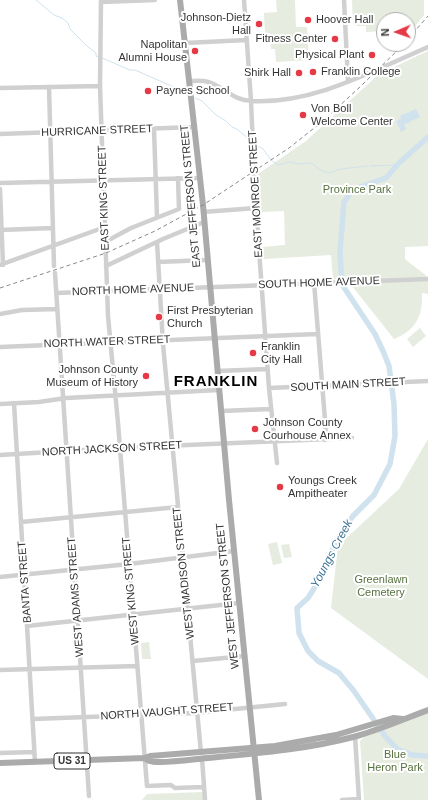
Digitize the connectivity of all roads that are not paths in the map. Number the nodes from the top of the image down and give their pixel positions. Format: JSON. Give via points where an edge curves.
{"nodes":[{"id":1,"x":156,"y":0,"type":"edge"},
{"id":2,"x":180,"y":0,"type":"edge"},
{"id":3,"x":244,"y":0,"type":"edge"},
{"id":4,"x":344,"y":0,"type":"edge"},
{"id":5,"x":101,"y":1,"type":"edge"},
{"id":6,"x":247,"y":40,"type":"junction"},
{"id":7,"x":185,"y":43,"type":"junction"},
{"id":8,"x":428,"y":47,"type":"edge"},
{"id":9,"x":189,"y":81,"type":"junction"},
{"id":10,"x":348,"y":81,"type":"junction"},
{"id":11,"x":100,"y":86,"type":"junction"},
{"id":12,"x":0,"y":88,"type":"edge"},
{"id":13,"x":49,"y":88,"type":"junction"},
{"id":14,"x":251,"y":101,"type":"junction"},
{"id":15,"x":194,"y":127,"type":"junction"},
{"id":16,"x":154,"y":129,"type":"junction"},
{"id":17,"x":102,"y":131,"type":"junction"},
{"id":18,"x":51,"y":132,"type":"junction"},
{"id":19,"x":0,"y":134,"type":"edge"},
{"id":20,"x":156,"y":178,"type":"junction"},
{"id":21,"x":178,"y":178,"type":"junction"},
{"id":22,"x":200,"y":178,"type":"junction"},
{"id":23,"x":104,"y":180,"type":"junction"},
{"id":24,"x":52,"y":182,"type":"junction"},
{"id":25,"x":0,"y":183,"type":"edge"},
{"id":26,"x":0,"y":189,"type":"edge"},
{"id":27,"x":256,"y":208,"type":"junction"},
{"id":28,"x":203,"y":212,"type":"junction"},
{"id":29,"x":157,"y":217,"type":"junction"},
{"id":30,"x":204,"y":222,"type":"junction"},
{"id":31,"x":53,"y":228,"type":"junction"},
{"id":32,"x":105,"y":228,"type":"junction"},
{"id":33,"x":1,"y":230,"type":"edge"},
{"id":34,"x":106,"y":242,"type":"junction"},
{"id":35,"x":157,"y":242,"type":"junction"},
{"id":36,"x":53,"y":246,"type":"junction"},
{"id":37,"x":207,"y":260,"type":"junction"},
{"id":38,"x":158,"y":262,"type":"junction"},
{"id":39,"x":1,"y":265,"type":"edge"},
{"id":40,"x":54,"y":266,"type":"dead end"},
{"id":41,"x":106,"y":266,"type":"junction"},
{"id":42,"x":55,"y":274,"type":"dead end"},
{"id":43,"x":428,"y":279,"type":"edge"},
{"id":44,"x":314,"y":282,"type":"junction"},
{"id":45,"x":262,"y":285,"type":"junction"},
{"id":46,"x":209,"y":286,"type":"junction"},
{"id":47,"x":159,"y":288,"type":"junction"},
{"id":48,"x":107,"y":291,"type":"junction"},
{"id":49,"x":56,"y":293,"type":"junction"},
{"id":50,"x":58,"y":309,"type":"junction"},
{"id":51,"x":0,"y":314,"type":"edge"},
{"id":52,"x":317,"y":334,"type":"junction"},
{"id":53,"x":265,"y":336,"type":"junction"},
{"id":54,"x":214,"y":338,"type":"junction"},
{"id":55,"x":162,"y":340,"type":"junction"},
{"id":56,"x":110,"y":342,"type":"junction"},
{"id":57,"x":60,"y":344,"type":"junction"},
{"id":58,"x":0,"y":347,"type":"edge"},
{"id":59,"x":267,"y":369,"type":"junction"},
{"id":60,"x":217,"y":371,"type":"junction"},
{"id":61,"x":428,"y":381,"type":"edge"},
{"id":62,"x":322,"y":386,"type":"junction"},
{"id":63,"x":268,"y":388,"type":"junction"},
{"id":64,"x":219,"y":390,"type":"junction"},
{"id":65,"x":167,"y":393,"type":"junction"},
{"id":66,"x":115,"y":396,"type":"junction"},
{"id":67,"x":63,"y":398,"type":"junction"},
{"id":68,"x":14,"y":403,"type":"junction"},
{"id":69,"x":0,"y":404,"type":"edge"},
{"id":70,"x":271,"y":409,"type":"junction"},
{"id":71,"x":221,"y":411,"type":"junction"},
{"id":72,"x":352,"y":438,"type":"dead end"},
{"id":73,"x":325,"y":440,"type":"junction"},
{"id":74,"x":275,"y":442,"type":"junction"},
{"id":75,"x":224,"y":444,"type":"junction"},
{"id":76,"x":172,"y":446,"type":"junction"},
{"id":77,"x":120,"y":448,"type":"junction"},
{"id":78,"x":67,"y":450,"type":"junction"},
{"id":79,"x":17,"y":454,"type":"junction"},
{"id":80,"x":0,"y":455,"type":"edge"},
{"id":81,"x":277,"y":463,"type":"dead end"},
{"id":82,"x":178,"y":507,"type":"junction"},
{"id":83,"x":124,"y":512,"type":"junction"},
{"id":84,"x":71,"y":517,"type":"junction"},
{"id":85,"x":21,"y":522,"type":"junction"},
{"id":86,"x":234,"y":551,"type":"junction"},
{"id":87,"x":182,"y":558,"type":"junction"},
{"id":88,"x":129,"y":564,"type":"junction"},
{"id":89,"x":74,"y":568,"type":"junction"},
{"id":90,"x":24,"y":574,"type":"junction"},
{"id":91,"x":0,"y":577,"type":"edge"},
{"id":92,"x":239,"y":604,"type":"junction"},
{"id":93,"x":188,"y":610,"type":"junction"},
{"id":94,"x":133,"y":616,"type":"junction"},
{"id":95,"x":78,"y":621,"type":"junction"},
{"id":96,"x":27,"y":626,"type":"junction"},
{"id":97,"x":245,"y":656,"type":"junction"},
{"id":98,"x":193,"y":661,"type":"junction"},
{"id":99,"x":137,"y":666,"type":"junction"},
{"id":100,"x":81,"y":668,"type":"junction"},
{"id":101,"x":0,"y":670,"type":"edge"},
{"id":102,"x":30,"y":670,"type":"junction"},
{"id":103,"x":286,"y":704,"type":"dead end"},
{"id":104,"x":250,"y":707,"type":"junction"},
{"id":105,"x":428,"y":710,"type":"edge"},
{"id":106,"x":198,"y":712,"type":"junction"},
{"id":107,"x":141,"y":715,"type":"junction"},
{"id":108,"x":84,"y":717,"type":"junction"},
{"id":109,"x":33,"y":719,"type":"junction"},
{"id":110,"x":355,"y":733,"type":"junction"},
{"id":111,"x":255,"y":751,"type":"junction"},
{"id":112,"x":34,"y":752,"type":"junction"},
{"id":113,"x":0,"y":753,"type":"edge"},
{"id":114,"x":201,"y":756,"type":"junction"},
{"id":115,"x":144,"y":758,"type":"junction"},
{"id":116,"x":87,"y":761,"type":"junction"},
{"id":117,"x":35,"y":762,"type":"junction"},
{"id":118,"x":0,"y":763,"type":"edge"},
{"id":119,"x":204,"y":787,"type":"junction"},
{"id":120,"x":89,"y":796,"type":"dead end"},
{"id":121,"x":205,"y":800,"type":"edge"},
{"id":122,"x":259,"y":800,"type":"edge"},
{"id":123,"x":342,"y":800,"type":"edge"},
{"id":124,"x":359,"y":800,"type":"edge"}],
"edges":[{"from":1,"to":5,"type":"street"},
{"from":2,"to":7,"type":"main road","name":"EAST JEFFERSON STREET"},
{"from":3,"to":6,"type":"street","name":"EAST MONROE STREET"},
{"from":4,"to":10,"type":"street"},
{"from":5,"to":11,"type":"street","name":"EAST KING STREET"},
{"from":6,"to":7,"type":"street"},
{"from":6,"to":14,"type":"street","name":"EAST MONROE STREET"},
{"from":7,"to":9,"type":"main road","name":"EAST JEFFERSON STREET"},
{"from":8,"to":10,"type":"street"},
{"from":9,"to":14,"type":"street","via":[[208,82],[241,100]]},
{"from":9,"to":15,"type":"main road","name":"EAST JEFFERSON STREET"},
{"from":10,"to":14,"type":"street","via":[[299,98]]},
{"from":11,"to":13,"type":"street"},
{"from":11,"to":17,"type":"street","name":"EAST KING STREET"},
{"from":12,"to":13,"type":"street"},
{"from":13,"to":18,"type":"street"},
{"from":14,"to":27,"type":"street","name":"EAST MONROE STREET"},
{"from":15,"to":16,"type":"street","name":"HURRICANE STREET"},
{"from":15,"to":22,"type":"main road","name":"EAST JEFFERSON STREET"},
{"from":16,"to":17,"type":"street","name":"HURRICANE STREET"},
{"from":16,"to":20,"type":"street"},
{"from":17,"to":18,"type":"street","name":"HURRICANE STREET"},
{"from":17,"to":23,"type":"street","name":"EAST KING STREET"},
{"from":18,"to":19,"type":"street","name":"HURRICANE STREET"},
{"from":18,"to":24,"type":"street"},
{"from":20,"to":21,"type":"street"},
{"from":20,"to":23,"type":"street"},
{"from":20,"to":29,"type":"street"},
{"from":21,"to":22,"type":"street"},
{"from":21,"to":29,"type":"street","via":[[179,209]]},
{"from":22,"to":28,"type":"main road","name":"EAST JEFFERSON STREET"},
{"from":23,"to":24,"type":"street"},
{"from":23,"to":32,"type":"street","name":"EAST KING STREET"},
{"from":24,"to":25,"type":"street"},
{"from":24,"to":31,"type":"street"},
{"from":26,"to":33,"type":"street"},
{"from":27,"to":28,"type":"street"},
{"from":27,"to":45,"type":"street","name":"EAST MONROE STREET"},
{"from":28,"to":30,"type":"main road","name":"EAST JEFFERSON STREET"},
{"from":29,"to":34,"type":"street"},
{"from":30,"to":35,"type":"street"},
{"from":30,"to":37,"type":"main road","name":"EAST JEFFERSON STREET"},
{"from":31,"to":33,"type":"street"},
{"from":31,"to":36,"type":"street"},
{"from":32,"to":34,"type":"street","name":"EAST KING STREET"},
{"from":32,"to":36,"type":"street"},
{"from":33,"to":39,"type":"street"},
{"from":34,"to":41,"type":"street","name":"EAST KING STREET"},
{"from":35,"to":38,"type":"street","name":"WEST MADISON STREET"},
{"from":35,"to":41,"type":"street"},
{"from":36,"to":39,"type":"street"},
{"from":36,"to":40,"type":"street"},
{"from":37,"to":38,"type":"street"},
{"from":37,"to":46,"type":"main road","name":"EAST JEFFERSON STREET"},
{"from":38,"to":47,"type":"street","name":"WEST MADISON STREET"},
{"from":41,"to":48,"type":"street","name":"EAST KING STREET"},
{"from":42,"to":49,"type":"street","name":"WEST ADAMS STREET"},
{"from":43,"to":44,"type":"street","name":"SOUTH HOME AVENUE"},
{"from":44,"to":45,"type":"street","name":"SOUTH HOME AVENUE"},
{"from":44,"to":52,"type":"street"},
{"from":45,"to":46,"type":"street","name":"SOUTH HOME AVENUE"},
{"from":45,"to":53,"type":"street","name":"EAST MONROE STREET"},
{"from":46,"to":47,"type":"street","name":"NORTH HOME AVENUE"},
{"from":46,"to":54,"type":"main road","name":"EAST JEFFERSON STREET"},
{"from":47,"to":48,"type":"street","name":"NORTH HOME AVENUE"},
{"from":47,"to":55,"type":"street","name":"WEST MADISON STREET"},
{"from":48,"to":49,"type":"street","name":"NORTH HOME AVENUE"},
{"from":48,"to":56,"type":"street","name":"EAST KING STREET"},
{"from":49,"to":50,"type":"street","name":"WEST ADAMS STREET"},
{"from":50,"to":51,"type":"street"},
{"from":50,"to":57,"type":"street","name":"WEST ADAMS STREET"},
{"from":52,"to":53,"type":"street","name":"NORTH WATER STREET"},
{"from":52,"to":62,"type":"street"},
{"from":53,"to":54,"type":"street","name":"NORTH WATER STREET"},
{"from":53,"to":59,"type":"street","name":"EAST MONROE STREET"},
{"from":54,"to":55,"type":"street","name":"NORTH WATER STREET"},
{"from":54,"to":60,"type":"main road","name":"EAST JEFFERSON STREET"},
{"from":55,"to":56,"type":"street","name":"NORTH WATER STREET"},
{"from":55,"to":65,"type":"street","name":"WEST MADISON STREET"},
{"from":56,"to":57,"type":"street","name":"NORTH WATER STREET"},
{"from":56,"to":66,"type":"street","name":"EAST KING STREET"},
{"from":57,"to":58,"type":"street","name":"NORTH WATER STREET"},
{"from":57,"to":67,"type":"street","name":"WEST ADAMS STREET"},
{"from":59,"to":60,"type":"street"},
{"from":59,"to":63,"type":"street","name":"EAST MONROE STREET"},
{"from":60,"to":64,"type":"main road","name":"EAST JEFFERSON STREET"},
{"from":61,"to":62,"type":"street","name":"SOUTH MAIN STREET"},
{"from":62,"to":63,"type":"street","name":"SOUTH MAIN STREET"},
{"from":62,"to":73,"type":"street"},
{"from":63,"to":70,"type":"street","name":"EAST MONROE STREET"},
{"from":64,"to":65,"type":"street"},
{"from":64,"to":71,"type":"main road","name":"WEST JEFFERSON STREET"},
{"from":65,"to":66,"type":"street"},
{"from":65,"to":76,"type":"street","name":"WEST MADISON STREET"},
{"from":66,"to":67,"type":"street"},
{"from":66,"to":77,"type":"street","name":"WEST KING STREET"},
{"from":67,"to":68,"type":"street"},
{"from":67,"to":78,"type":"street","name":"WEST ADAMS STREET"},
{"from":68,"to":69,"type":"street"},
{"from":68,"to":79,"type":"street","name":"BANTA STREET"},
{"from":70,"to":71,"type":"street"},
{"from":70,"to":74,"type":"street","name":"EAST MONROE STREET"},
{"from":71,"to":75,"type":"main road","name":"WEST JEFFERSON STREET"},
{"from":72,"to":73,"type":"street","name":"NORTH JACKSON STREET"},
{"from":73,"to":74,"type":"street","name":"NORTH JACKSON STREET"},
{"from":74,"to":75,"type":"street","name":"NORTH JACKSON STREET"},
{"from":74,"to":81,"type":"street","name":"EAST MONROE STREET"},
{"from":75,"to":76,"type":"street","name":"NORTH JACKSON STREET"},
{"from":75,"to":86,"type":"main road","name":"WEST JEFFERSON STREET"},
{"from":76,"to":77,"type":"street","name":"NORTH JACKSON STREET"},
{"from":76,"to":82,"type":"street","name":"WEST MADISON STREET"},
{"from":77,"to":78,"type":"street","name":"NORTH JACKSON STREET"},
{"from":77,"to":83,"type":"street","name":"WEST KING STREET"},
{"from":78,"to":79,"type":"street","name":"NORTH JACKSON STREET"},
{"from":78,"to":84,"type":"street","name":"WEST ADAMS STREET"},
{"from":79,"to":80,"type":"street","name":"NORTH JACKSON STREET"},
{"from":79,"to":85,"type":"street","name":"BANTA STREET"},
{"from":82,"to":83,"type":"street"},
{"from":82,"to":87,"type":"street","name":"WEST MADISON STREET"},
{"from":83,"to":84,"type":"street"},
{"from":83,"to":88,"type":"street","name":"WEST KING STREET"},
{"from":84,"to":85,"type":"street"},
{"from":84,"to":89,"type":"street","name":"WEST ADAMS STREET"},
{"from":85,"to":90,"type":"street","name":"BANTA STREET"},
{"from":86,"to":87,"type":"street"},
{"from":86,"to":92,"type":"main road","name":"WEST JEFFERSON STREET"},
{"from":87,"to":88,"type":"street"},
{"from":87,"to":93,"type":"street","name":"WEST MADISON STREET"},
{"from":88,"to":89,"type":"street"},
{"from":88,"to":94,"type":"street","name":"WEST KING STREET"},
{"from":89,"to":90,"type":"street"},
{"from":89,"to":95,"type":"street","name":"WEST ADAMS STREET"},
{"from":90,"to":91,"type":"street"},
{"from":90,"to":96,"type":"street","name":"BANTA STREET"},
{"from":92,"to":93,"type":"street"},
{"from":92,"to":97,"type":"main road","name":"WEST JEFFERSON STREET"},
{"from":93,"to":94,"type":"street"},
{"from":93,"to":98,"type":"street","name":"WEST MADISON STREET"},
{"from":94,"to":95,"type":"street"},
{"from":94,"to":99,"type":"street","name":"WEST KING STREET"},
{"from":95,"to":96,"type":"street"},
{"from":95,"to":100,"type":"street","name":"WEST ADAMS STREET"},
{"from":96,"to":102,"type":"street","name":"BANTA STREET"},
{"from":97,"to":98,"type":"street"},
{"from":97,"to":104,"type":"main road","name":"WEST JEFFERSON STREET"},
{"from":98,"to":106,"type":"street","name":"WEST MADISON STREET"},
{"from":99,"to":100,"type":"street"},
{"from":99,"to":107,"type":"street","name":"WEST KING STREET"},
{"from":100,"to":102,"type":"street"},
{"from":100,"to":108,"type":"street","name":"WEST ADAMS STREET"},
{"from":101,"to":102,"type":"street"},
{"from":102,"to":109,"type":"street","name":"BANTA STREET"},
{"from":103,"to":104,"type":"street","name":"NORTH VAUGHT STREET"},
{"from":104,"to":106,"type":"street","name":"NORTH VAUGHT STREET"},
{"from":104,"to":111,"type":"main road","name":"WEST JEFFERSON STREET"},
{"from":105,"to":110,"type":"main road","number":"US 31"},
{"from":106,"to":107,"type":"street","name":"NORTH VAUGHT STREET"},
{"from":106,"to":114,"type":"street","name":"WEST MADISON STREET"},
{"from":107,"to":108,"type":"street","name":"NORTH VAUGHT STREET"},
{"from":107,"to":115,"type":"street","name":"WEST KING STREET"},
{"from":108,"to":109,"type":"street","name":"NORTH VAUGHT STREET"},
{"from":108,"to":116,"type":"street","name":"WEST ADAMS STREET"},
{"from":109,"to":112,"type":"street","name":"BANTA STREET"},
{"from":110,"to":111,"type":"main road","number":"US 31","via":[[302,748]]},
{"from":110,"to":124,"type":"street"},
{"from":111,"to":114,"type":"main road","number":"US 31"},
{"from":111,"to":122,"type":"main road","name":"WEST JEFFERSON STREET"},
{"from":112,"to":113,"type":"street"},
{"from":112,"to":117,"type":"street","name":"BANTA STREET"},
{"from":114,"to":115,"type":"main road","number":"US 31"},
{"from":114,"to":119,"type":"street","name":"WEST MADISON STREET"},
{"from":115,"to":116,"type":"main road","number":"US 31"},
{"from":115,"to":119,"type":"street","name":"WEST KING STREET","via":[[147,786]]},
{"from":116,"to":117,"type":"main road","number":"US 31"},
{"from":116,"to":120,"type":"street","name":"WEST ADAMS STREET"},
{"from":117,"to":118,"type":"main road","number":"US 31"},
{"from":119,"to":121,"type":"street","name":"WEST MADISON STREET"},
{"from":123,"to":124,"type":"street"}]}
